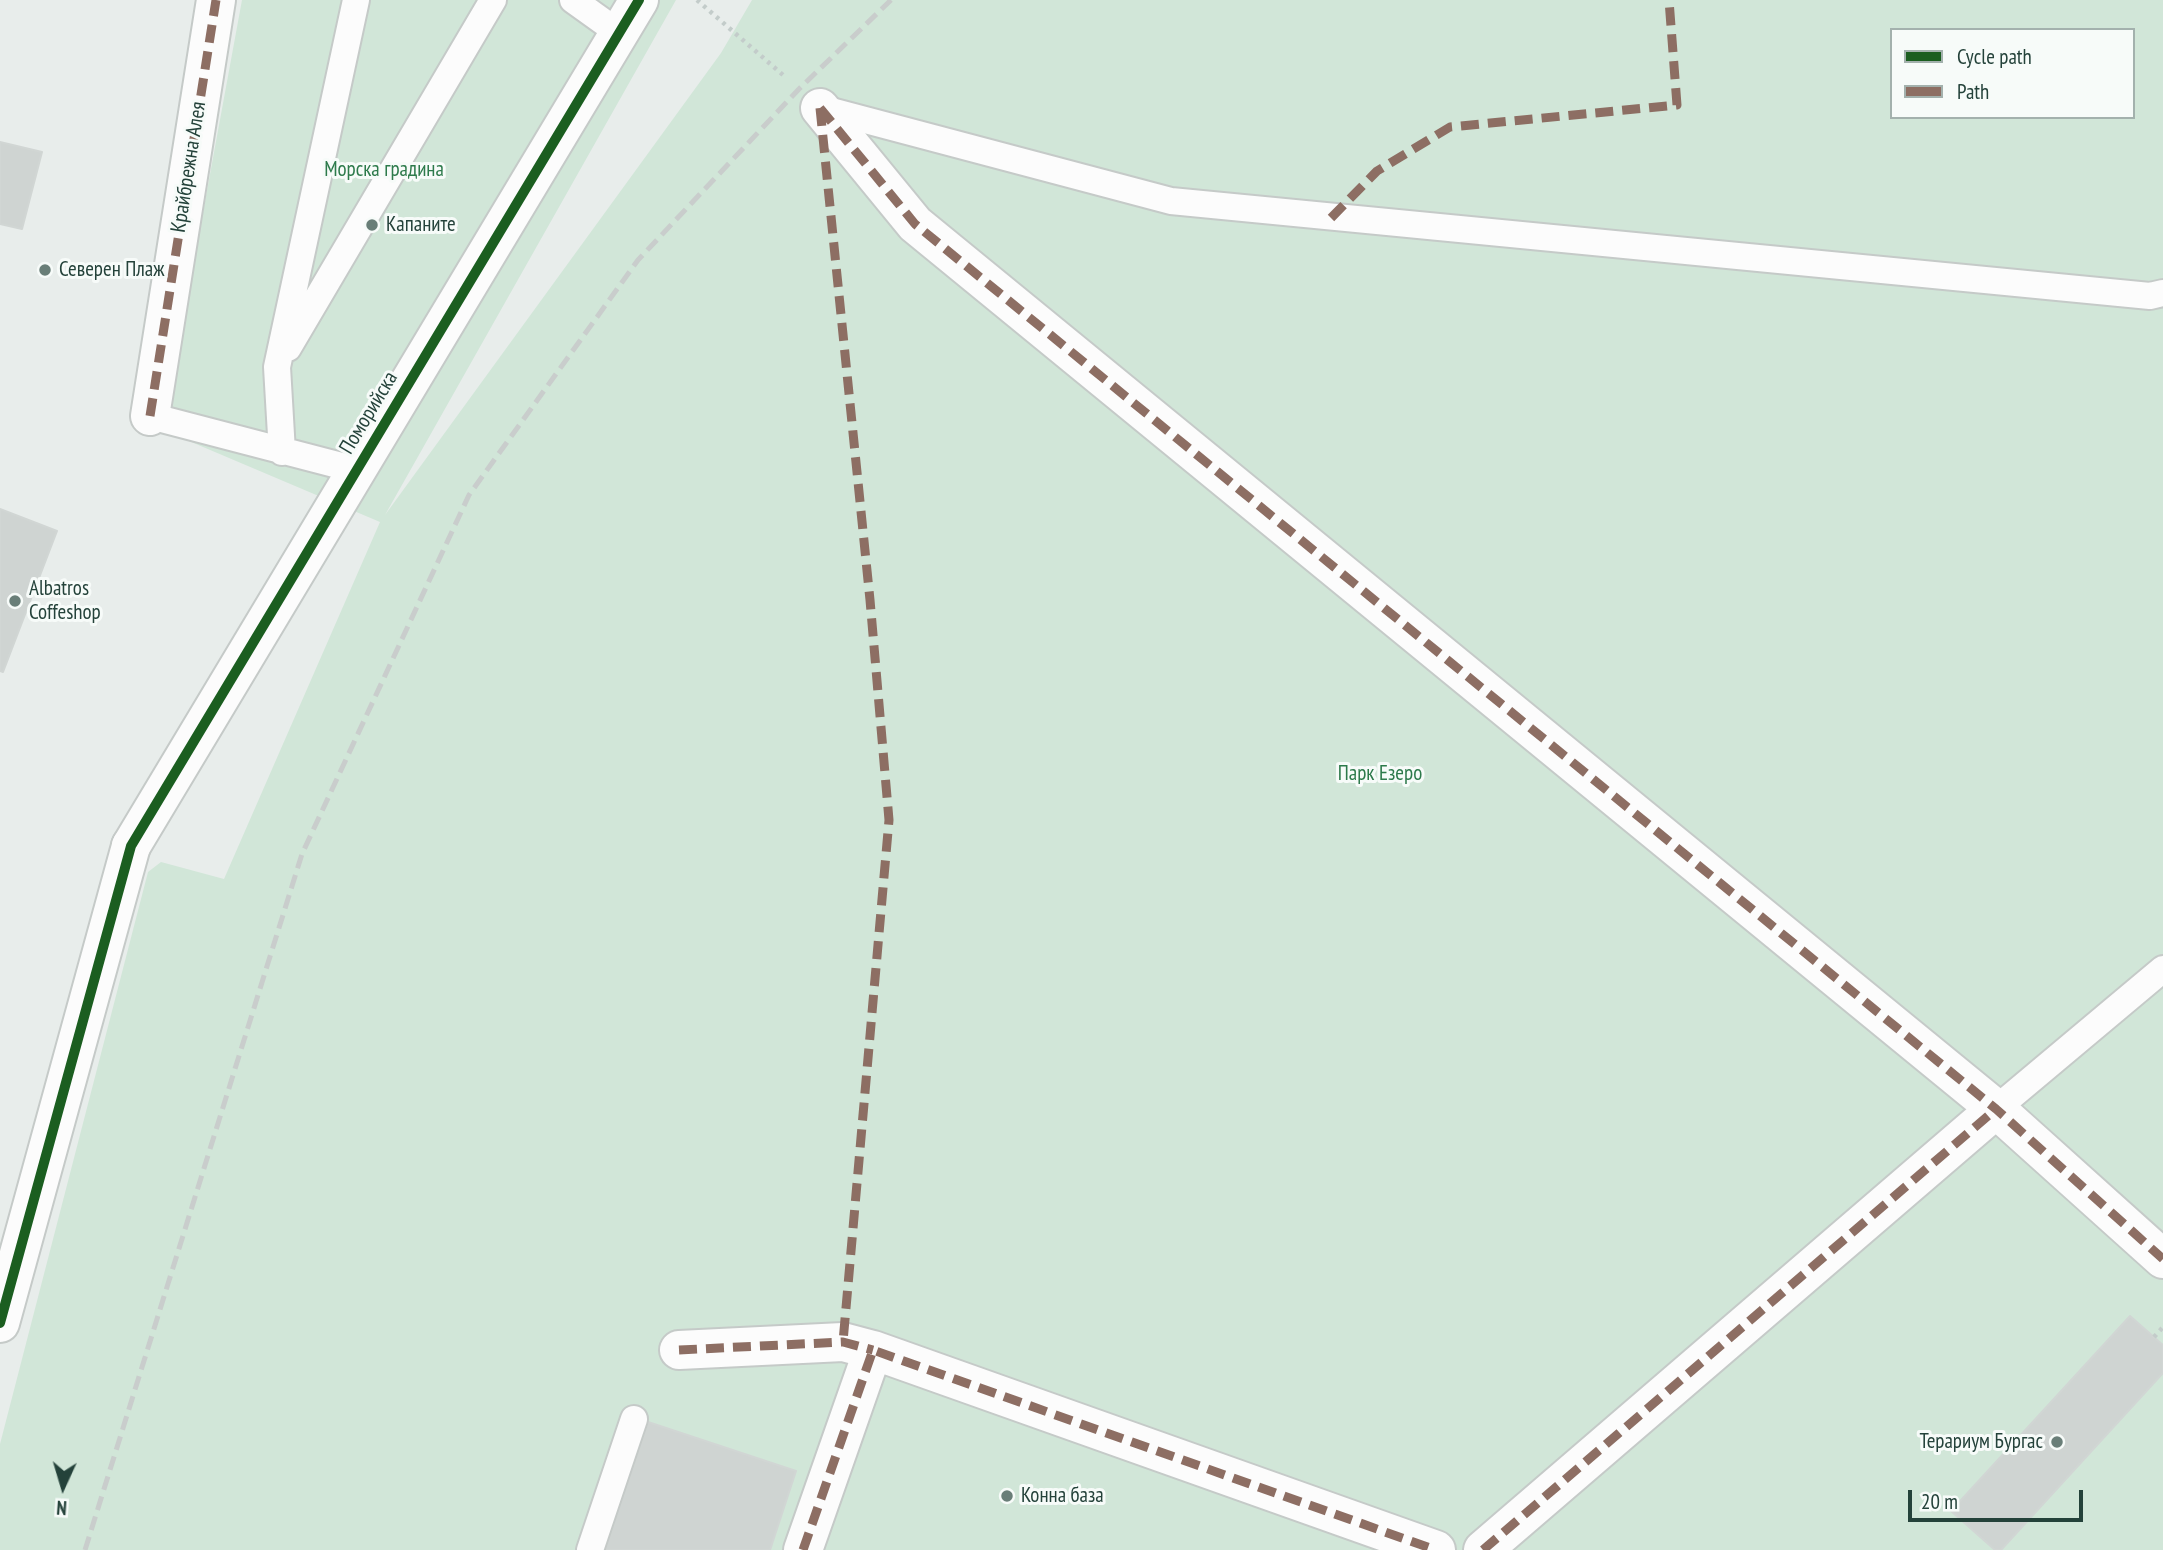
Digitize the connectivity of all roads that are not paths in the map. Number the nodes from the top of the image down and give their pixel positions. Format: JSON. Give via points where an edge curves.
{"nodes":[{"id":1,"x":216,"y":0,"type":"edge"},
{"id":2,"x":356,"y":0,"type":"edge"},
{"id":3,"x":493,"y":0,"type":"edge"},
{"id":4,"x":573,"y":0,"type":"edge"},
{"id":5,"x":639,"y":0,"type":"edge"},
{"id":6,"x":619,"y":33,"type":"junction"},
{"id":7,"x":820,"y":108,"type":"joint"},
{"id":8,"x":2159,"y":298,"type":"edge"},
{"id":9,"x":277,"y":367,"type":"junction"},
{"id":10,"x":150,"y":416,"type":"joint"},
{"id":11,"x":282,"y":452,"type":"junction"},
{"id":12,"x":358,"y":470,"type":"junction"},
{"id":13,"x":2163,"y":969,"type":"edge"},
{"id":14,"x":1996,"y":1109,"type":"junction"},
{"id":15,"x":2163,"y":1259,"type":"edge"},
{"id":16,"x":0,"y":1323,"type":"edge"},
{"id":17,"x":679,"y":1350,"type":"dead end"},
{"id":18,"x":873,"y":1350,"type":"junction"},
{"id":19,"x":634,"y":1419,"type":"dead end"},
{"id":20,"x":590,"y":1550,"type":"edge"},
{"id":21,"x":803,"y":1550,"type":"edge"},
{"id":22,"x":1436,"y":1550,"type":"edge"},
{"id":23,"x":1483,"y":1550,"type":"edge"}],
"edges":[{"from":1,"to":10,"type":"street","name":"Крайбрежна Алея"},
{"from":2,"to":9,"type":"lane"},
{"from":3,"to":9,"type":"lane"},
{"from":4,"to":6,"type":"lane"},
{"from":5,"to":6,"type":"street","name":"Поморийска"},
{"from":6,"to":12,"type":"street","name":"Поморийска"},
{"from":7,"to":8,"type":"lane","via":[[1171,201]]},
{"from":7,"to":14,"type":"street","via":[[915,224]]},
{"from":9,"to":11,"type":"lane"},
{"from":10,"to":11,"type":"lane"},
{"from":11,"to":12,"type":"lane"},
{"from":12,"to":16,"type":"street","name":"Поморийска","via":[[131,846]]},
{"from":13,"to":14,"type":"lane"},
{"from":14,"to":15,"type":"street"},
{"from":14,"to":23,"type":"street"},
{"from":17,"to":18,"type":"street","via":[[843,1342]]},
{"from":18,"to":21,"type":"street"},
{"from":18,"to":22,"type":"street"},
{"from":19,"to":20,"type":"lane"}]}
